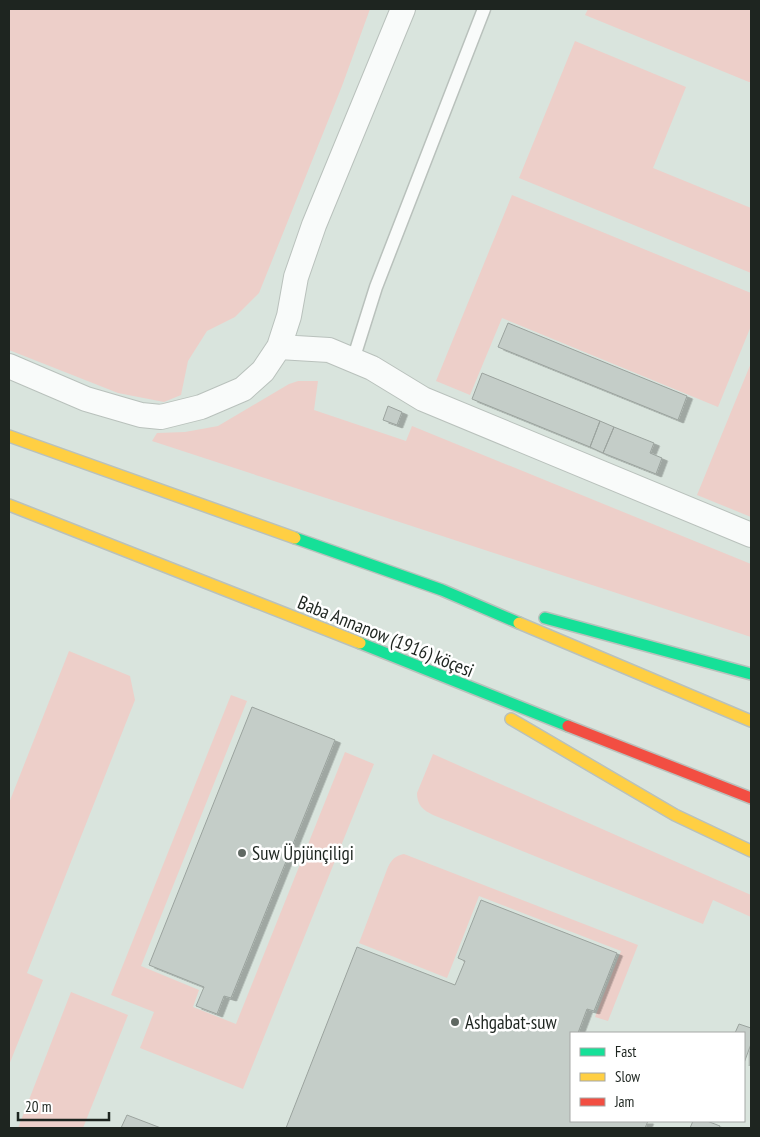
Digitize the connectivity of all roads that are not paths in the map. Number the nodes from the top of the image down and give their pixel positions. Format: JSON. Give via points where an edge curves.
{"nodes":[{"id":1,"x":403,"y":9,"type":"edge"},
{"id":2,"x":484,"y":9,"type":"edge"},
{"id":3,"x":279,"y":346,"type":"junction"},
{"id":4,"x":353,"y":360,"type":"junction"},
{"id":5,"x":9,"y":366,"type":"edge"},
{"id":6,"x":9,"y":436,"type":"edge"},
{"id":7,"x":9,"y":505,"type":"edge"},
{"id":8,"x":751,"y":535,"type":"edge"},
{"id":9,"x":442,"y":590,"type":"junction"},
{"id":10,"x":517,"y":610,"type":"dead end"},
{"id":11,"x":536,"y":615,"type":"dead end"},
{"id":12,"x":751,"y":674,"type":"edge"},
{"id":13,"x":439,"y":676,"type":"junction"},
{"id":14,"x":751,"y":721,"type":"edge"},
{"id":15,"x":751,"y":798,"type":"edge"},
{"id":16,"x":751,"y":851,"type":"edge"}],
"edges":[{"from":1,"to":3,"type":"street","via":[[314,225],[296,277],[289,316]]},
{"from":2,"to":4,"type":"lane","via":[[376,287]]},
{"from":3,"to":4,"type":"street","via":[[329,350]]},
{"from":3,"to":5,"type":"street","via":[[263,371],[243,389],[201,407],[161,417],[86,399]]},
{"from":4,"to":8,"type":"street","via":[[423,399]]},
{"from":6,"to":9,"type":"main road"},
{"from":7,"to":13,"type":"main road","name":"Baba Annanow (1916) köçesi"},
{"from":9,"to":10,"type":"main road"},
{"from":9,"to":14,"type":"main road"},
{"from":11,"to":12,"type":"main road"},
{"from":13,"to":15,"type":"main road","name":"Baba Annanow (1916) köçesi"},
{"from":13,"to":16,"type":"main road","via":[[675,815]]}]}
